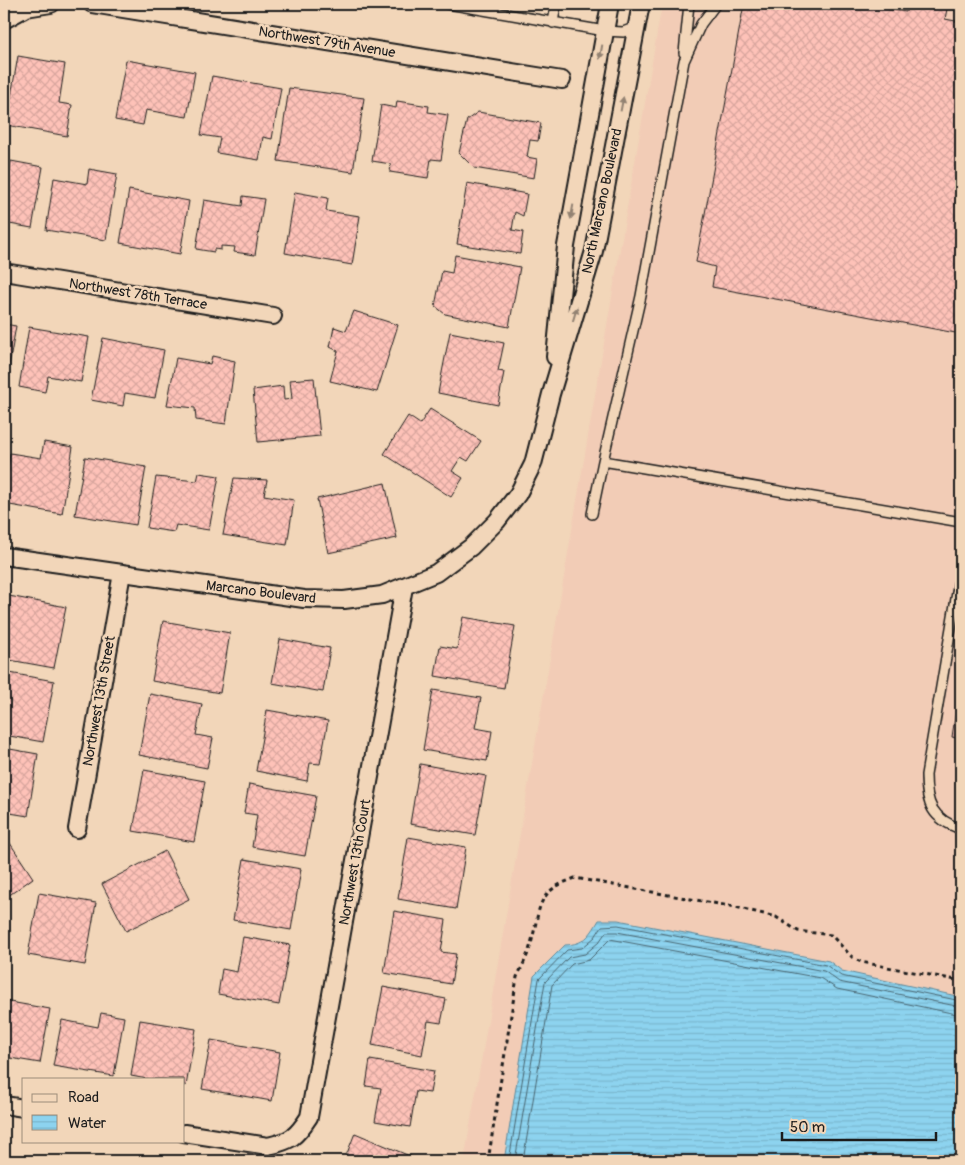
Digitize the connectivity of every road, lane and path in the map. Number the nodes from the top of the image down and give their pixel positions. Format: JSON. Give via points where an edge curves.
{"nodes":[{"id":1,"x":51,"y":4,"type":"edge"},
{"id":2,"x":92,"y":4,"type":"edge"},
{"id":3,"x":448,"y":4,"type":"edge"},
{"id":4,"x":556,"y":4,"type":"edge"},
{"id":5,"x":610,"y":4,"type":"edge"},
{"id":6,"x":641,"y":4,"type":"edge"},
{"id":7,"x":689,"y":4,"type":"edge"},
{"id":8,"x":716,"y":4,"type":"edge"},
{"id":9,"x":4,"y":20,"type":"edge"},
{"id":10,"x":553,"y":22,"type":"junction"},
{"id":11,"x":636,"y":27,"type":"junction"},
{"id":12,"x":605,"y":31,"type":"junction"},
{"id":13,"x":684,"y":61,"type":"junction"},
{"id":14,"x":562,"y":80,"type":"dead end"},
{"id":15,"x":4,"y":272,"type":"edge"},
{"id":16,"x":273,"y":316,"type":"dead end"},
{"id":17,"x":551,"y":394,"type":"junction"},
{"id":18,"x":603,"y":461,"type":"junction"},
{"id":19,"x":592,"y":514,"type":"dead end"},
{"id":20,"x":497,"y":521,"type":"joint"},
{"id":21,"x":961,"y":522,"type":"edge"},
{"id":22,"x":4,"y":556,"type":"edge"},
{"id":23,"x":961,"y":569,"type":"edge"},
{"id":24,"x":122,"y":573,"type":"junction"},
{"id":25,"x":404,"y":587,"type":"junction"},
{"id":26,"x":77,"y":829,"type":"dead end"},
{"id":27,"x":961,"y":829,"type":"edge"},
{"id":28,"x":961,"y":981,"type":"edge"},
{"id":29,"x":4,"y":1105,"type":"edge"},
{"id":30,"x":22,"y":1108,"type":"edge"},
{"id":31,"x":185,"y":1133,"type":"edge"},
{"id":32,"x":488,"y":1161,"type":"edge"}],
"edges":[{"from":1,"to":9,"type":"street","via":[[26,8]]},
{"from":2,"to":14,"type":"street","name":"Northwest 79th Avenue"},
{"from":3,"to":10,"type":"lane"},
{"from":4,"to":10,"type":"lane"},
{"from":5,"to":12,"type":"street","name":"North Marcano Boulevard"},
{"from":6,"to":11,"type":"street","name":"North Marcano Boulevard"},
{"from":7,"to":13,"type":"lane"},
{"from":8,"to":13,"type":"lane","via":[[700,24]]},
{"from":10,"to":12,"type":"lane"},
{"from":11,"to":12,"type":"lane","via":[[623,32]]},
{"from":17,"to":11,"type":"street","name":"North Marcano Boulevard","one_way":true,"via":[[594,251]]},
{"from":12,"to":17,"type":"street","name":"North Marcano Boulevard","one_way":true,"via":[[566,246]]},
{"from":13,"to":18,"type":"lane","via":[[641,296]]},
{"from":15,"to":16,"type":"street","name":"Northwest 78th Terrace"},
{"from":17,"to":20,"type":"street","name":"North Marcano Boulevard","via":[[533,464],[518,494]]},
{"from":18,"to":19,"type":"lane"},
{"from":18,"to":21,"type":"lane"},
{"from":20,"to":25,"type":"street","name":"Marcano Boulevard","via":[[436,573]]},
{"from":22,"to":24,"type":"street","name":"Marcano Boulevard"},
{"from":23,"to":27,"type":"lane","via":[[926,783],[926,797],[936,814]]},
{"from":24,"to":25,"type":"street","name":"Marcano Boulevard","via":[[304,599],[344,600],[382,595]]},
{"from":24,"to":26,"type":"street","name":"Northwest 13th Street"},
{"from":25,"to":31,"type":"street","name":"Northwest 13th Court","via":[[309,1117],[298,1134],[268,1146]]},
{"from":28,"to":32,"type":"path","via":[[860,962],[831,935],[798,931],[776,917],[575,878],[547,893],[537,912],[527,957],[517,977]]},
{"from":29,"to":30,"type":"street"}]}
